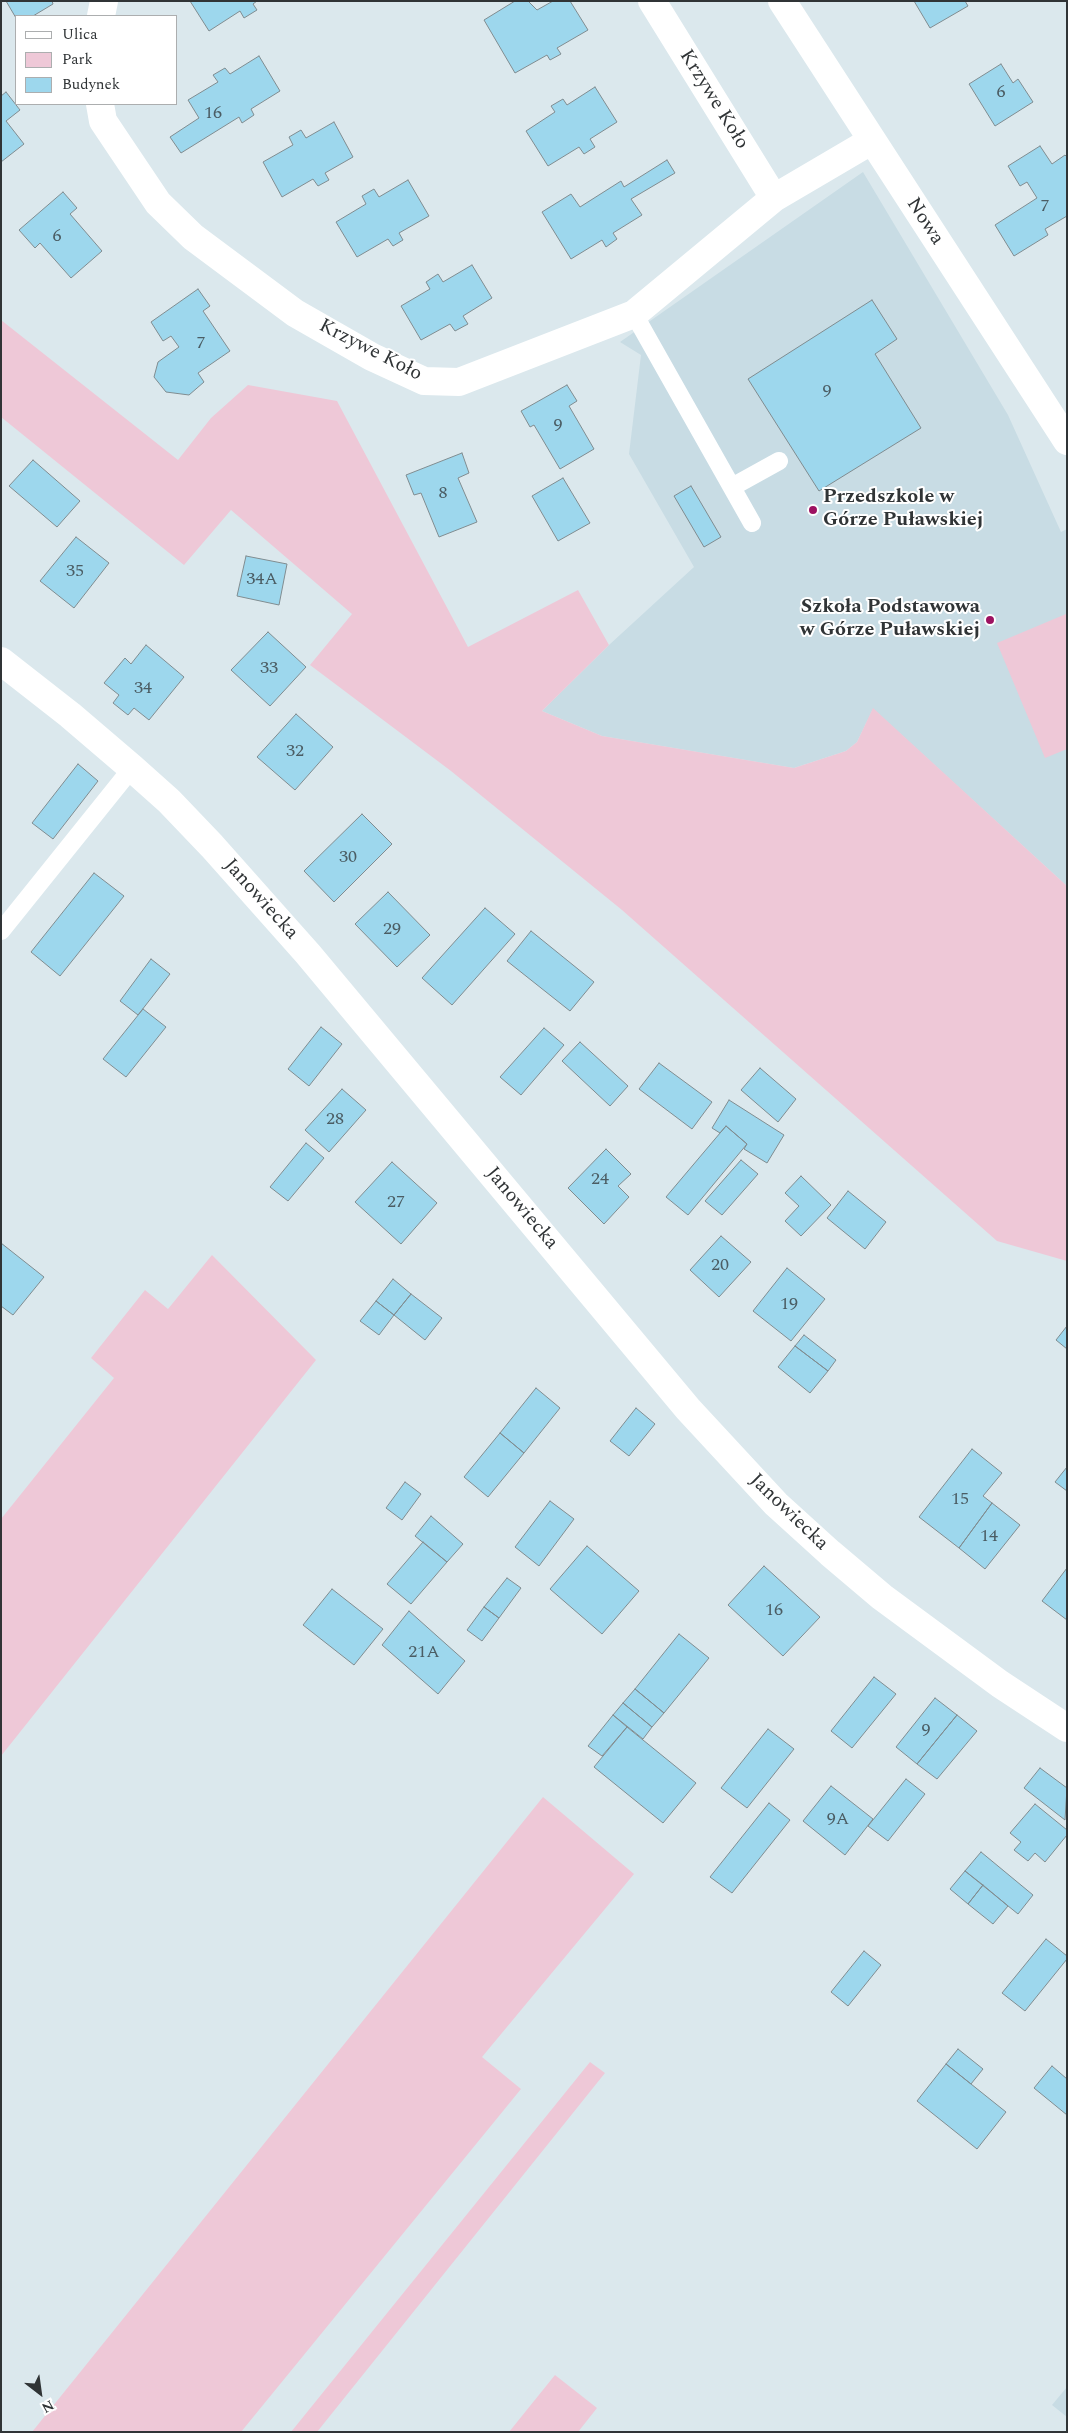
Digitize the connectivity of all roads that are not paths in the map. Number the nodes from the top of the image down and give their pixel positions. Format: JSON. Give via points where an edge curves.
{"nodes":[{"id":1,"x":104,"y":1,"type":"edge"},
{"id":2,"x":652,"y":1,"type":"edge"},
{"id":3,"x":782,"y":1,"type":"edge"},
{"id":4,"x":101,"y":15,"type":"edge"},
{"id":5,"x":100,"y":105,"type":"edge"},
{"id":6,"x":871,"y":141,"type":"junction"},
{"id":7,"x":774,"y":198,"type":"junction"},
{"id":8,"x":634,"y":314,"type":"junction"},
{"id":9,"x":1067,"y":442,"type":"edge"},
{"id":10,"x":779,"y":461,"type":"dead end"},
{"id":11,"x":732,"y":487,"type":"junction"},
{"id":12,"x":752,"y":523,"type":"dead end"},
{"id":13,"x":1,"y":661,"type":"edge"},
{"id":14,"x":132,"y":768,"type":"junction"},
{"id":15,"x":1,"y":931,"type":"edge"},
{"id":16,"x":1067,"y":1728,"type":"edge"}],
"edges":[{"from":1,"to":4,"type":"street"},
{"from":2,"to":7,"type":"street","name":"Krzywe Koło"},
{"from":3,"to":6,"type":"street","name":"Nowa"},
{"from":5,"to":8,"type":"street","name":"Krzywe Koło","via":[[103,121],[158,203],[193,237],[295,313],[372,357],[424,381],[459,382]]},
{"from":6,"to":7,"type":"street","name":"Krzywe Koło"},
{"from":6,"to":9,"type":"street","name":"Nowa"},
{"from":7,"to":8,"type":"street","name":"Krzywe Koło"},
{"from":8,"to":11,"type":"lane"},
{"from":10,"to":11,"type":"lane"},
{"from":11,"to":12,"type":"lane"},
{"from":13,"to":14,"type":"street","name":"Janowiecka","via":[[70,714]]},
{"from":14,"to":15,"type":"lane"},
{"from":14,"to":16,"type":"street","name":"Janowiecka","via":[[169,801],[258,897],[738,1465],[830,1553],[882,1597],[1000,1684]]}]}
